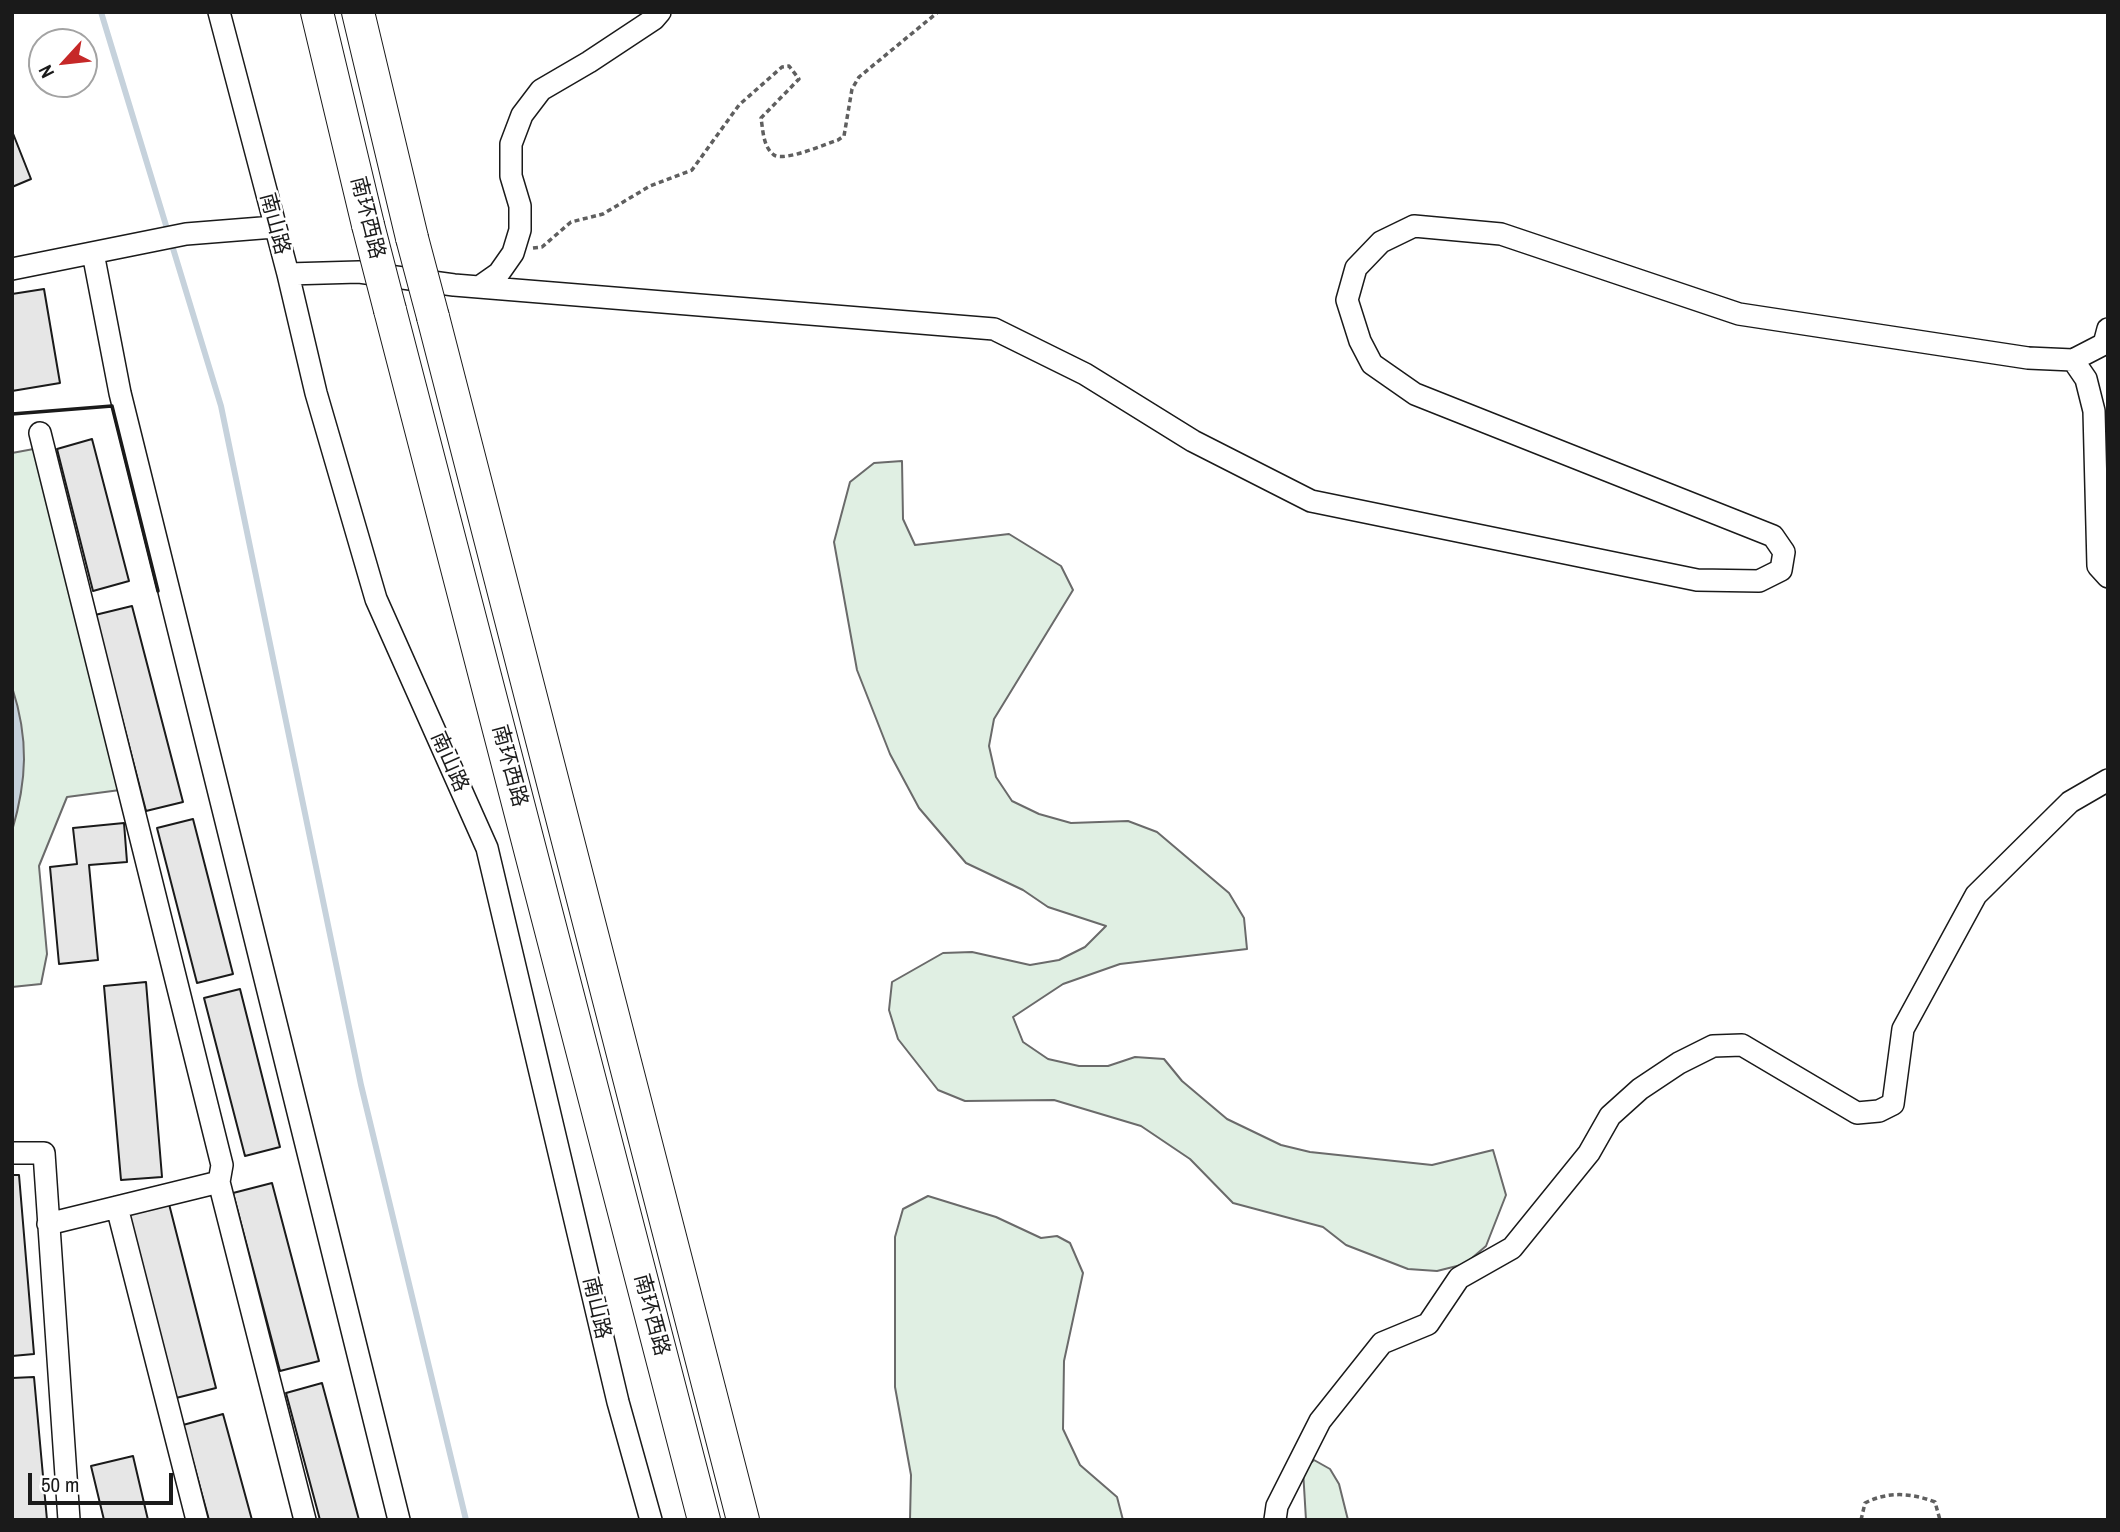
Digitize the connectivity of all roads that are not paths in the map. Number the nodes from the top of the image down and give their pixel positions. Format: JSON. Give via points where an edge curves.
{"nodes":[{"id":1,"x":219,"y":12,"type":"edge"},
{"id":2,"x":317,"y":12,"type":"edge"},
{"id":3,"x":358,"y":12,"type":"edge"},
{"id":4,"x":660,"y":12,"type":"edge"},
{"id":5,"x":274,"y":227,"type":"junction"},
{"id":6,"x":93,"y":253,"type":"junction"},
{"id":7,"x":12,"y":269,"type":"edge"},
{"id":8,"x":288,"y":274,"type":"junction"},
{"id":9,"x":479,"y":287,"type":"junction"},
{"id":10,"x":2106,"y":339,"type":"edge"},
{"id":11,"x":2073,"y":360,"type":"junction"},
{"id":12,"x":40,"y":433,"type":"dead end"},
{"id":13,"x":2108,"y":577,"type":"edge"},
{"id":14,"x":2108,"y":780,"type":"edge"},
{"id":15,"x":12,"y":1153,"type":"edge"},
{"id":16,"x":219,"y":1182,"type":"junction"},
{"id":17,"x":117,"y":1207,"type":"junction"},
{"id":18,"x":48,"y":1224,"type":"junction"},
{"id":19,"x":69,"y":1520,"type":"edge"},
{"id":20,"x":197,"y":1520,"type":"edge"},
{"id":21,"x":305,"y":1520,"type":"edge"},
{"id":22,"x":400,"y":1520,"type":"edge"},
{"id":23,"x":650,"y":1520,"type":"edge"},
{"id":24,"x":704,"y":1520,"type":"edge"},
{"id":25,"x":743,"y":1520,"type":"edge"},
{"id":26,"x":1275,"y":1520,"type":"edge"}],
"edges":[{"from":1,"to":5,"type":"street","name":"南山路"},
{"from":2,"to":24,"type":"highway","name":"南环西路","bridge":true,"via":[[368,225]]},
{"from":3,"to":25,"type":"highway","name":"南环西路","bridge":true},
{"from":4,"to":9,"type":"street","via":[[541,90],[522,115],[511,145],[520,230],[513,253],[499,273]]},
{"from":5,"to":6,"type":"street","via":[[186,234]]},
{"from":5,"to":8,"type":"street","name":"南山路"},
{"from":6,"to":7,"type":"street"},
{"from":6,"to":22,"type":"street","via":[[120,393]]},
{"from":8,"to":9,"type":"street","via":[[359,272]]},
{"from":8,"to":23,"type":"street","name":"南山路","via":[[316,394],[376,599],[488,848]]},
{"from":9,"to":11,"type":"street","via":[[993,328],[1086,374],[1193,441],[1311,501],[1697,580],[1759,581],[1781,570],[1784,552],[1773,536],[1415,394],[1372,364],[1347,300],[1356,268],[1381,242],[1414,226],[1501,234],[1739,314],[2028,358]]},
{"from":10,"to":11,"type":"street"},
{"from":11,"to":13,"type":"street","via":[[2086,379],[2094,411],[2098,566]]},
{"from":12,"to":16,"type":"street","via":[[222,1165]]},
{"from":14,"to":26,"type":"street","via":[[2070,802],[1976,895],[1903,1029],[1893,1104],[1857,1113],[1741,1045],[1713,1046],[1640,1089],[1610,1115],[1588,1153],[1512,1248],[1459,1278],[1428,1324],[1382,1343],[1320,1421],[1277,1506]]},
{"from":15,"to":18,"type":"street","via":[[44,1153]]},
{"from":16,"to":17,"type":"street"},
{"from":16,"to":21,"type":"street"},
{"from":17,"to":18,"type":"street"},
{"from":17,"to":20,"type":"street"},
{"from":18,"to":19,"type":"street"}]}
